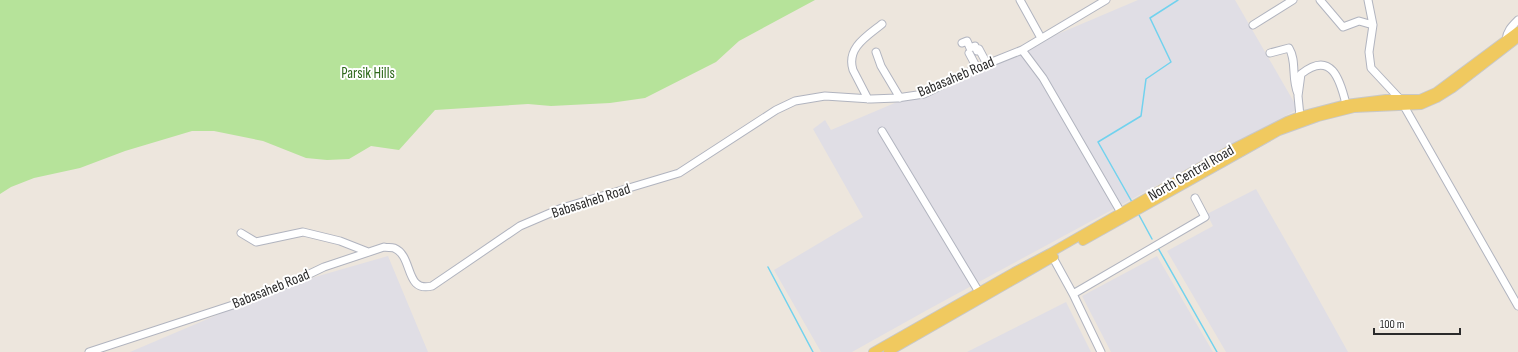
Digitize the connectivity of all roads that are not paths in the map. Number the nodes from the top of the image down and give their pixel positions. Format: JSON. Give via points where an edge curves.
{"nodes":[{"id":1,"x":1020,"y":0,"type":"edge"},
{"id":2,"x":1106,"y":0,"type":"edge"},
{"id":3,"x":1293,"y":0,"type":"edge"},
{"id":4,"x":1320,"y":0,"type":"edge"},
{"id":5,"x":1368,"y":0,"type":"edge"},
{"id":6,"x":1518,"y":20,"type":"edge"},
{"id":7,"x":882,"y":24,"type":"dead end"},
{"id":8,"x":1253,"y":25,"type":"dead end"},
{"id":9,"x":1373,"y":25,"type":"junction"},
{"id":10,"x":1041,"y":38,"type":"junction"},
{"id":11,"x":1514,"y":39,"type":"edge"},
{"id":12,"x":962,"y":43,"type":"dead end"},
{"id":13,"x":1022,"y":50,"type":"junction"},
{"id":14,"x":876,"y":52,"type":"dead end"},
{"id":15,"x":969,"y":53,"type":"dead end"},
{"id":16,"x":1270,"y":53,"type":"dead end"},
{"id":17,"x":987,"y":64,"type":"junction"},
{"id":18,"x":977,"y":68,"type":"junction"},
{"id":19,"x":1298,"y":96,"type":"junction"},
{"id":20,"x":900,"y":98,"type":"junction"},
{"id":21,"x":868,"y":99,"type":"junction"},
{"id":22,"x":1402,"y":102,"type":"junction"},
{"id":23,"x":1346,"y":104,"type":"junction"},
{"id":24,"x":1300,"y":116,"type":"junction"},
{"id":25,"x":882,"y":131,"type":"dead end"},
{"id":26,"x":1195,"y":198,"type":"dead end"},
{"id":27,"x":1125,"y":213,"type":"junction"},
{"id":28,"x":241,"y":233,"type":"dead end"},
{"id":29,"x":368,"y":252,"type":"junction"},
{"id":30,"x":1051,"y":255,"type":"junction"},
{"id":31,"x":1073,"y":294,"type":"junction"},
{"id":32,"x":981,"y":296,"type":"junction"},
{"id":33,"x":1518,"y":306,"type":"edge"},
{"id":34,"x":90,"y":352,"type":"edge"},
{"id":35,"x":873,"y":352,"type":"edge"},
{"id":36,"x":888,"y":352,"type":"edge"},
{"id":37,"x":1101,"y":352,"type":"edge"}],
"edges":[{"from":1,"to":10,"type":"street"},
{"from":2,"to":10,"type":"street","name":"Babasaheb Road"},
{"from":3,"to":8,"type":"street"},
{"from":4,"to":9,"type":"street","via":[[1342,27],[1359,21]]},
{"from":5,"to":9,"type":"street"},
{"from":6,"to":11,"type":"street","via":[[1507,33]]},
{"from":7,"to":21,"type":"street","via":[[856,46],[853,52],[851,65]]},
{"from":9,"to":22,"type":"street","via":[[1369,52],[1371,68]]},
{"from":10,"to":13,"type":"street","name":"Babasaheb Road"},
{"from":11,"to":22,"type":"main road","name":"North Central Road","via":[[1436,92],[1420,99]]},
{"from":12,"to":17,"type":"street","via":[[967,41],[970,48],[975,46]]},
{"from":13,"to":17,"type":"street","name":"Babasaheb Road"},
{"from":13,"to":27,"type":"street","via":[[1043,78]]},
{"from":14,"to":20,"type":"street","via":[[881,66]]},
{"from":15,"to":18,"type":"street"},
{"from":16,"to":19,"type":"street","via":[[1289,48],[1294,57],[1294,86]]},
{"from":17,"to":18,"type":"street","name":"Babasaheb Road"},
{"from":18,"to":20,"type":"street","name":"Babasaheb Road","via":[[924,94]]},
{"from":19,"to":23,"type":"street","via":[[1301,74],[1310,67],[1330,67],[1342,88]]},
{"from":19,"to":24,"type":"street"},
{"from":20,"to":21,"type":"street","name":"Babasaheb Road"},
{"from":21,"to":29,"type":"street","name":"Babasaheb Road","via":[[825,96],[795,101],[776,110],[680,173],[562,208],[520,226],[432,286],[425,288],[412,279],[405,260],[394,248],[384,247]]},
{"from":22,"to":23,"type":"main road","name":"North Central Road"},
{"from":22,"to":27,"type":"main road","name":"North Central Road","via":[[1318,116],[1279,131]]},
{"from":22,"to":33,"type":"street"},
{"from":23,"to":24,"type":"main road","name":"North Central Road"},
{"from":24,"to":27,"type":"main road","name":"North Central Road","via":[[1228,152]]},
{"from":25,"to":32,"type":"street"},
{"from":26,"to":31,"type":"street","via":[[1205,217]]},
{"from":27,"to":30,"type":"main road","name":"North Central Road"},
{"from":28,"to":29,"type":"street","via":[[256,242],[303,232],[340,241]]},
{"from":29,"to":34,"type":"street","name":"Babasaheb Road","via":[[324,267],[239,303]]},
{"from":30,"to":31,"type":"street"},
{"from":30,"to":32,"type":"main road","name":"North Central Road"},
{"from":31,"to":37,"type":"street"},
{"from":32,"to":35,"type":"main road","name":"North Central Road"},
{"from":32,"to":36,"type":"main road","name":"North Central Road"}]}
